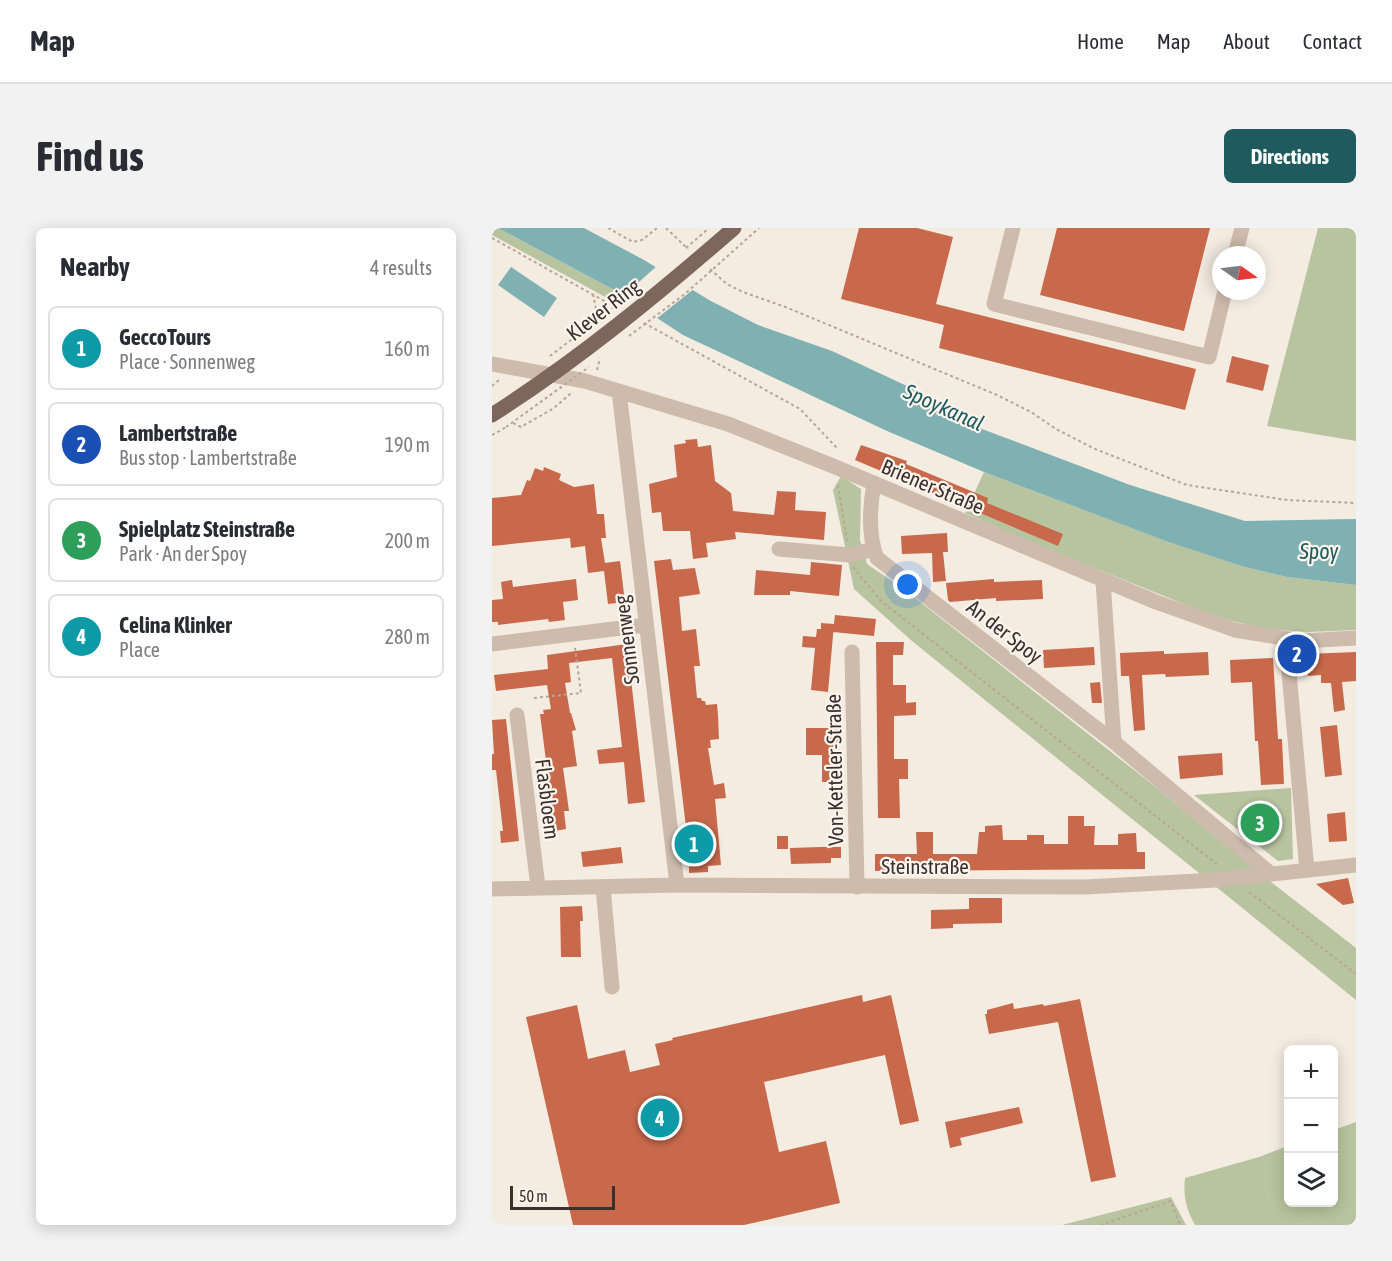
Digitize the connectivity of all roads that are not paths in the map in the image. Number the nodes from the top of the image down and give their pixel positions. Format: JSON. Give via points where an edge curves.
{"nodes":[{"id":1,"x":734,"y":228,"type":"edge"},
{"id":2,"x":1013,"y":228,"type":"edge"},
{"id":3,"x":1242,"y":228,"type":"edge"},
{"id":4,"x":1237,"y":246,"type":"edge"},
{"id":5,"x":1223,"y":300,"type":"edge"},
{"id":6,"x":492,"y":364,"type":"edge"},
{"id":7,"x":619,"y":391,"type":"junction"},
{"id":8,"x":492,"y":415,"type":"edge"},
{"id":9,"x":874,"y":483,"type":"junction"},
{"id":10,"x":779,"y":549,"type":"dead end"},
{"id":11,"x":874,"y":549,"type":"junction"},
{"id":12,"x":1103,"y":581,"type":"junction"},
{"id":13,"x":646,"y":625,"type":"junction"},
{"id":14,"x":1356,"y":638,"type":"edge"},
{"id":15,"x":1286,"y":640,"type":"junction"},
{"id":16,"x":492,"y":644,"type":"edge"},
{"id":17,"x":852,"y":652,"type":"dead end"},
{"id":18,"x":517,"y":715,"type":"dead end"},
{"id":19,"x":1114,"y":742,"type":"junction"},
{"id":20,"x":1356,"y":865,"type":"edge"},
{"id":21,"x":1306,"y":870,"type":"junction"},
{"id":22,"x":1271,"y":874,"type":"junction"},
{"id":23,"x":677,"y":885,"type":"junction"},
{"id":24,"x":603,"y":887,"type":"junction"},
{"id":25,"x":857,"y":887,"type":"junction"},
{"id":26,"x":538,"y":888,"type":"junction"},
{"id":27,"x":492,"y":889,"type":"edge"},
{"id":28,"x":612,"y":987,"type":"dead end"}],
"edges":[{"from":1,"to":8,"type":"main road","name":"Klever Ring","bridge":true,"via":[[616,326]]},
{"from":2,"to":5,"type":"street","via":[[994,304],[1209,357]]},
{"from":3,"to":4,"type":"street"},
{"from":6,"to":7,"type":"street","name":"Briener Straße"},
{"from":7,"to":9,"type":"street","name":"Briener Straße","via":[[728,424]]},
{"from":7,"to":13,"type":"street","name":"Sonnenweg"},
{"from":9,"to":11,"type":"street"},
{"from":9,"to":12,"type":"street","name":"Briener Straße"},
{"from":10,"to":11,"type":"street","via":[[850,555]]},
{"from":11,"to":19,"type":"street","name":"An der Spoy","via":[[877,558]]},
{"from":12,"to":15,"type":"street","name":"Briener Straße","via":[[1235,630]]},
{"from":12,"to":19,"type":"street"},
{"from":13,"to":16,"type":"street"},
{"from":13,"to":23,"type":"street","name":"Sonnenweg"},
{"from":14,"to":15,"type":"street","name":"Briener Straße"},
{"from":15,"to":21,"type":"street"},
{"from":17,"to":25,"type":"street","name":"Von-Ketteler-Straße"},
{"from":18,"to":26,"type":"street","name":"Flasbloem"},
{"from":19,"to":22,"type":"street","name":"An der Spoy"},
{"from":20,"to":21,"type":"street","name":"Steinstraße"},
{"from":21,"to":22,"type":"street","name":"Steinstraße"},
{"from":22,"to":25,"type":"street","name":"Steinstraße","via":[[1085,887]]},
{"from":23,"to":24,"type":"street","name":"Steinstraße"},
{"from":23,"to":25,"type":"street","name":"Steinstraße"},
{"from":24,"to":26,"type":"street","name":"Steinstraße"},
{"from":24,"to":28,"type":"street"},
{"from":26,"to":27,"type":"street","name":"Steinstraße"}]}
